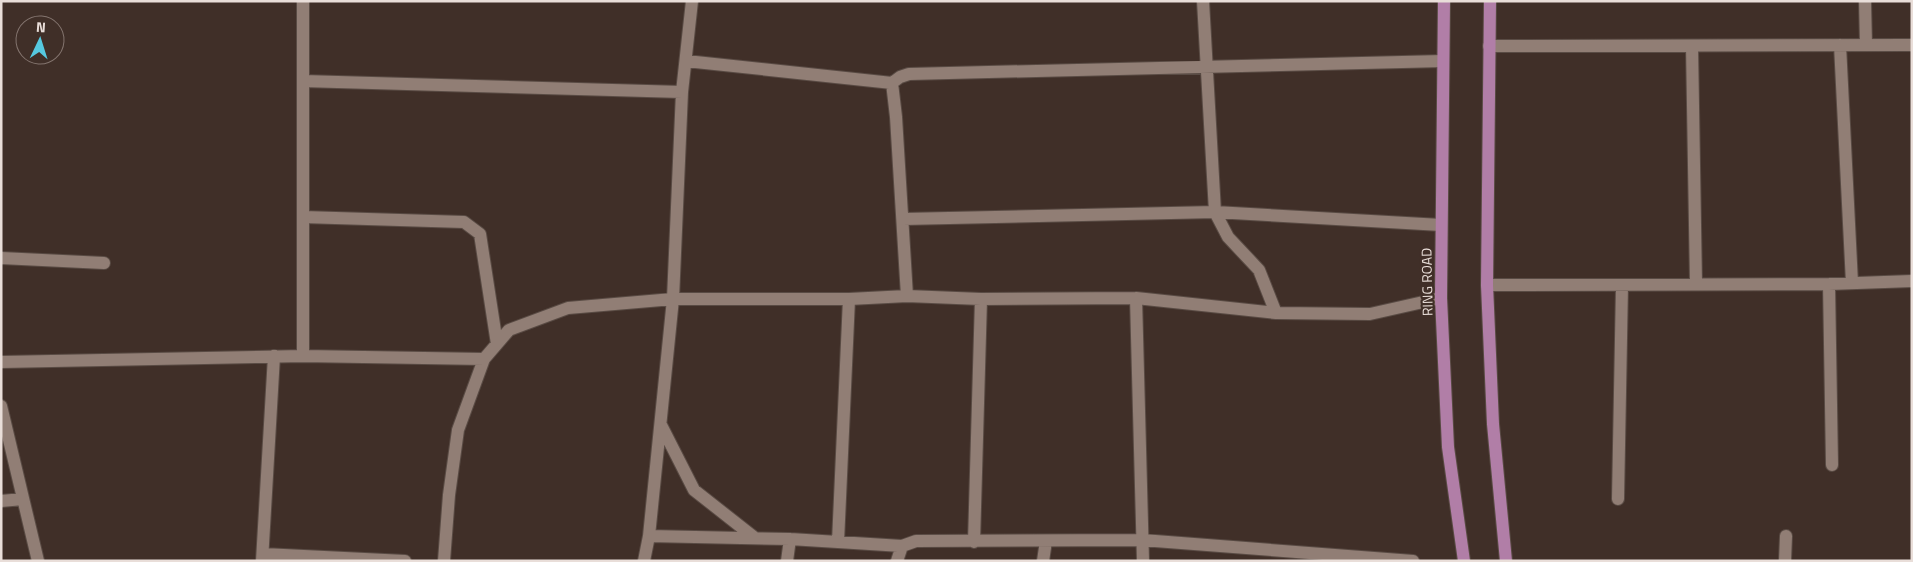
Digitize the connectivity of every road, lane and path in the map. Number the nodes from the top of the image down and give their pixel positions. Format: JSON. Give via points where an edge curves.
{"nodes":[{"id":1,"x":303,"y":1,"type":"edge"},
{"id":2,"x":692,"y":1,"type":"edge"},
{"id":3,"x":1203,"y":1,"type":"edge"},
{"id":4,"x":1444,"y":1,"type":"edge"},
{"id":5,"x":1490,"y":1,"type":"edge"},
{"id":6,"x":1865,"y":1,"type":"edge"},
{"id":7,"x":1840,"y":44,"type":"junction"},
{"id":8,"x":1866,"y":45,"type":"junction"},
{"id":9,"x":1912,"y":45,"type":"edge"},
{"id":10,"x":1489,"y":46,"type":"junction"},
{"id":11,"x":1692,"y":46,"type":"junction"},
{"id":12,"x":686,"y":61,"type":"junction"},
{"id":13,"x":1443,"y":61,"type":"junction"},
{"id":14,"x":1207,"y":68,"type":"junction"},
{"id":15,"x":303,"y":81,"type":"junction"},
{"id":16,"x":892,"y":83,"type":"junction"},
{"id":17,"x":682,"y":92,"type":"junction"},
{"id":18,"x":1215,"y":212,"type":"junction"},
{"id":19,"x":303,"y":217,"type":"junction"},
{"id":20,"x":903,"y":219,"type":"junction"},
{"id":21,"x":1441,"y":224,"type":"junction"},
{"id":22,"x":1,"y":258,"type":"edge"},
{"id":23,"x":104,"y":263,"type":"dead end"},
{"id":24,"x":1912,"y":281,"type":"edge"},
{"id":25,"x":1852,"y":283,"type":"junction"},
{"id":26,"x":1622,"y":284,"type":"junction"},
{"id":27,"x":1696,"y":284,"type":"junction"},
{"id":28,"x":1829,"y":284,"type":"junction"},
{"id":29,"x":1487,"y":286,"type":"junction"},
{"id":30,"x":907,"y":296,"type":"junction"},
{"id":31,"x":1136,"y":298,"type":"junction"},
{"id":32,"x":1441,"y":298,"type":"junction"},
{"id":33,"x":673,"y":299,"type":"junction"},
{"id":34,"x":849,"y":299,"type":"junction"},
{"id":35,"x":981,"y":299,"type":"junction"},
{"id":36,"x":1276,"y":313,"type":"junction"},
{"id":37,"x":497,"y":344,"type":"junction"},
{"id":38,"x":274,"y":356,"type":"junction"},
{"id":39,"x":303,"y":356,"type":"junction"},
{"id":40,"x":484,"y":359,"type":"junction"},
{"id":41,"x":1,"y":362,"type":"edge"},
{"id":42,"x":1,"y":406,"type":"edge"},
{"id":43,"x":661,"y":425,"type":"junction"},
{"id":44,"x":1832,"y":465,"type":"dead end"},
{"id":45,"x":23,"y":499,"type":"junction"},
{"id":46,"x":1618,"y":499,"type":"dead end"},
{"id":47,"x":1,"y":501,"type":"edge"},
{"id":48,"x":649,"y":536,"type":"junction"},
{"id":49,"x":1786,"y":536,"type":"dead end"},
{"id":50,"x":755,"y":538,"type":"junction"},
{"id":51,"x":790,"y":539,"type":"junction"},
{"id":52,"x":1142,"y":540,"type":"junction"},
{"id":53,"x":1046,"y":541,"type":"junction"},
{"id":54,"x":838,"y":542,"type":"junction"},
{"id":55,"x":974,"y":542,"type":"junction"},
{"id":56,"x":902,"y":546,"type":"junction"},
{"id":57,"x":263,"y":557,"type":"edge"},
{"id":58,"x":38,"y":561,"type":"edge"},
{"id":59,"x":404,"y":561,"type":"edge"},
{"id":60,"x":444,"y":561,"type":"edge"},
{"id":61,"x":644,"y":561,"type":"edge"},
{"id":62,"x":787,"y":561,"type":"edge"},
{"id":63,"x":897,"y":561,"type":"edge"},
{"id":64,"x":1042,"y":561,"type":"edge"},
{"id":65,"x":1143,"y":561,"type":"edge"},
{"id":66,"x":1413,"y":561,"type":"edge"},
{"id":67,"x":1464,"y":561,"type":"edge"},
{"id":68,"x":1506,"y":561,"type":"edge"},
{"id":69,"x":1785,"y":561,"type":"edge"}],
"edges":[{"from":1,"to":15,"type":"street"},
{"from":2,"to":12,"type":"street"},
{"from":3,"to":14,"type":"street"},
{"from":4,"to":13,"type":"main road","name":"RING ROAD"},
{"from":5,"to":10,"type":"main road"},
{"from":6,"to":8,"type":"street"},
{"from":7,"to":8,"type":"street"},
{"from":7,"to":11,"type":"street"},
{"from":7,"to":25,"type":"street"},
{"from":8,"to":9,"type":"street"},
{"from":10,"to":11,"type":"street"},
{"from":10,"to":29,"type":"main road"},
{"from":11,"to":27,"type":"street"},
{"from":12,"to":16,"type":"street"},
{"from":12,"to":17,"type":"street"},
{"from":13,"to":14,"type":"street"},
{"from":13,"to":21,"type":"main road","name":"RING ROAD"},
{"from":14,"to":16,"type":"street","via":[[909,74]]},
{"from":14,"to":18,"type":"street"},
{"from":15,"to":17,"type":"street"},
{"from":15,"to":19,"type":"street"},
{"from":16,"to":20,"type":"street"},
{"from":17,"to":33,"type":"street"},
{"from":18,"to":20,"type":"street"},
{"from":18,"to":21,"type":"street"},
{"from":18,"to":36,"type":"street","via":[[1228,237],[1259,270]]},
{"from":19,"to":37,"type":"street","via":[[464,222],[480,234]]},
{"from":19,"to":39,"type":"street"},
{"from":20,"to":30,"type":"street"},
{"from":21,"to":32,"type":"main road","name":"RING ROAD"},
{"from":22,"to":23,"type":"street"},
{"from":24,"to":25,"type":"street"},
{"from":25,"to":28,"type":"street"},
{"from":26,"to":27,"type":"street"},
{"from":26,"to":29,"type":"street"},
{"from":26,"to":46,"type":"street"},
{"from":27,"to":28,"type":"street"},
{"from":28,"to":44,"type":"street"},
{"from":29,"to":68,"type":"main road","via":[[1493,424]]},
{"from":30,"to":34,"type":"street"},
{"from":30,"to":35,"type":"street"},
{"from":31,"to":35,"type":"street"},
{"from":31,"to":36,"type":"street"},
{"from":31,"to":52,"type":"street"},
{"from":32,"to":36,"type":"street","via":[[1370,314]]},
{"from":32,"to":67,"type":"main road","name":"RING ROAD","via":[[1448,447]]},
{"from":33,"to":34,"type":"street"},
{"from":33,"to":37,"type":"street","via":[[568,308],[509,330]]},
{"from":33,"to":43,"type":"street"},
{"from":34,"to":54,"type":"street"},
{"from":35,"to":55,"type":"street"},
{"from":37,"to":40,"type":"street"},
{"from":38,"to":39,"type":"street"},
{"from":38,"to":41,"type":"street"},
{"from":38,"to":57,"type":"street"},
{"from":39,"to":40,"type":"street"},
{"from":40,"to":60,"type":"street","via":[[458,430]]},
{"from":42,"to":45,"type":"street"},
{"from":43,"to":48,"type":"street"},
{"from":43,"to":50,"type":"street","via":[[694,490]]},
{"from":45,"to":47,"type":"street"},
{"from":45,"to":58,"type":"street"},
{"from":48,"to":50,"type":"street"},
{"from":48,"to":61,"type":"street"},
{"from":49,"to":69,"type":"street"},
{"from":50,"to":51,"type":"street"},
{"from":51,"to":54,"type":"street"},
{"from":51,"to":62,"type":"street"},
{"from":52,"to":53,"type":"street"},
{"from":52,"to":65,"type":"street"},
{"from":52,"to":66,"type":"street"},
{"from":53,"to":55,"type":"street"},
{"from":53,"to":64,"type":"street"},
{"from":54,"to":56,"type":"street"},
{"from":55,"to":56,"type":"street","via":[[916,541]]},
{"from":56,"to":63,"type":"street"},
{"from":57,"to":59,"type":"street"}]}
